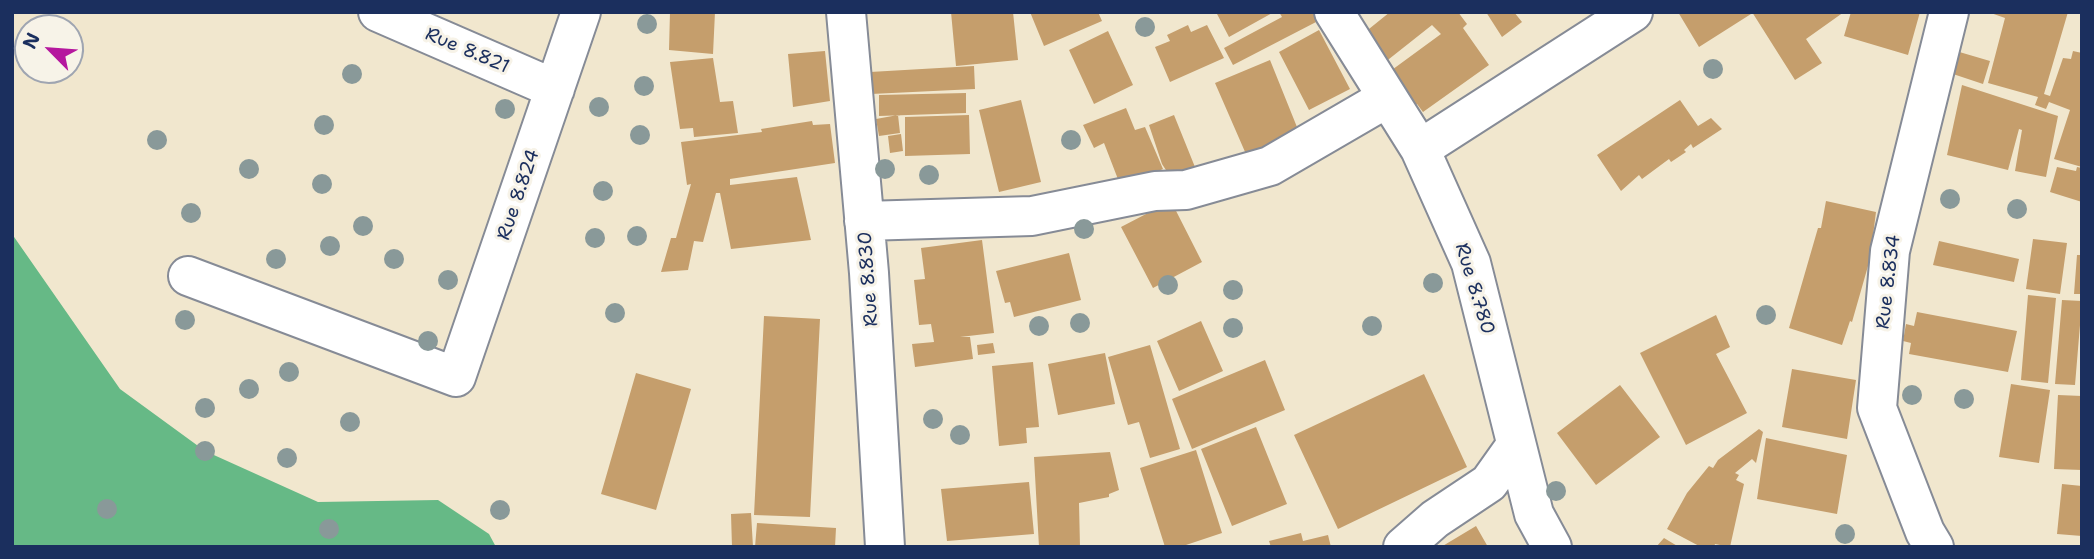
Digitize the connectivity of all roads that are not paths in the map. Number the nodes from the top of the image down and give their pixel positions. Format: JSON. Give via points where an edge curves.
{"nodes":[{"id":1,"x":378,"y":12,"type":"edge"},
{"id":2,"x":581,"y":12,"type":"edge"},
{"id":3,"x":846,"y":12,"type":"edge"},
{"id":4,"x":1334,"y":12,"type":"edge"},
{"id":5,"x":1633,"y":12,"type":"edge"},
{"id":6,"x":1950,"y":12,"type":"edge"},
{"id":7,"x":555,"y":89,"type":"junction"},
{"id":8,"x":1387,"y":99,"type":"junction"},
{"id":9,"x":1420,"y":149,"type":"junction"},
{"id":10,"x":864,"y":221,"type":"junction"},
{"id":11,"x":188,"y":276,"type":"dead end"},
{"id":12,"x":1516,"y":445,"type":"junction"},
{"id":13,"x":885,"y":547,"type":"edge"},
{"id":14,"x":1403,"y":547,"type":"edge"},
{"id":15,"x":1552,"y":547,"type":"edge"},
{"id":16,"x":1934,"y":547,"type":"edge"}],
"edges":[{"from":1,"to":7,"type":"street","name":"Rue 8.821"},
{"from":2,"to":7,"type":"street","name":"Rue 8.824"},
{"from":3,"to":10,"type":"street","name":"Rue 8.830"},
{"from":4,"to":8,"type":"street","name":"Rue 8.780"},
{"from":5,"to":9,"type":"street"},
{"from":6,"to":16,"type":"street","name":"Rue 8.834","via":[[1890,251],[1877,408]]},
{"from":7,"to":11,"type":"street","name":"Rue 8.824","via":[[456,377]]},
{"from":8,"to":9,"type":"street","name":"Rue 8.780"},
{"from":8,"to":10,"type":"street","via":[[1270,166],[1196,187],[1032,216]]},
{"from":9,"to":12,"type":"street","name":"Rue 8.780","via":[[1471,263]]},
{"from":10,"to":13,"type":"street","name":"Rue 8.830"},
{"from":12,"to":14,"type":"street","via":[[1489,483],[1434,519]]},
{"from":12,"to":15,"type":"street","name":"Rue 8.780","via":[[1534,514]]}]}
